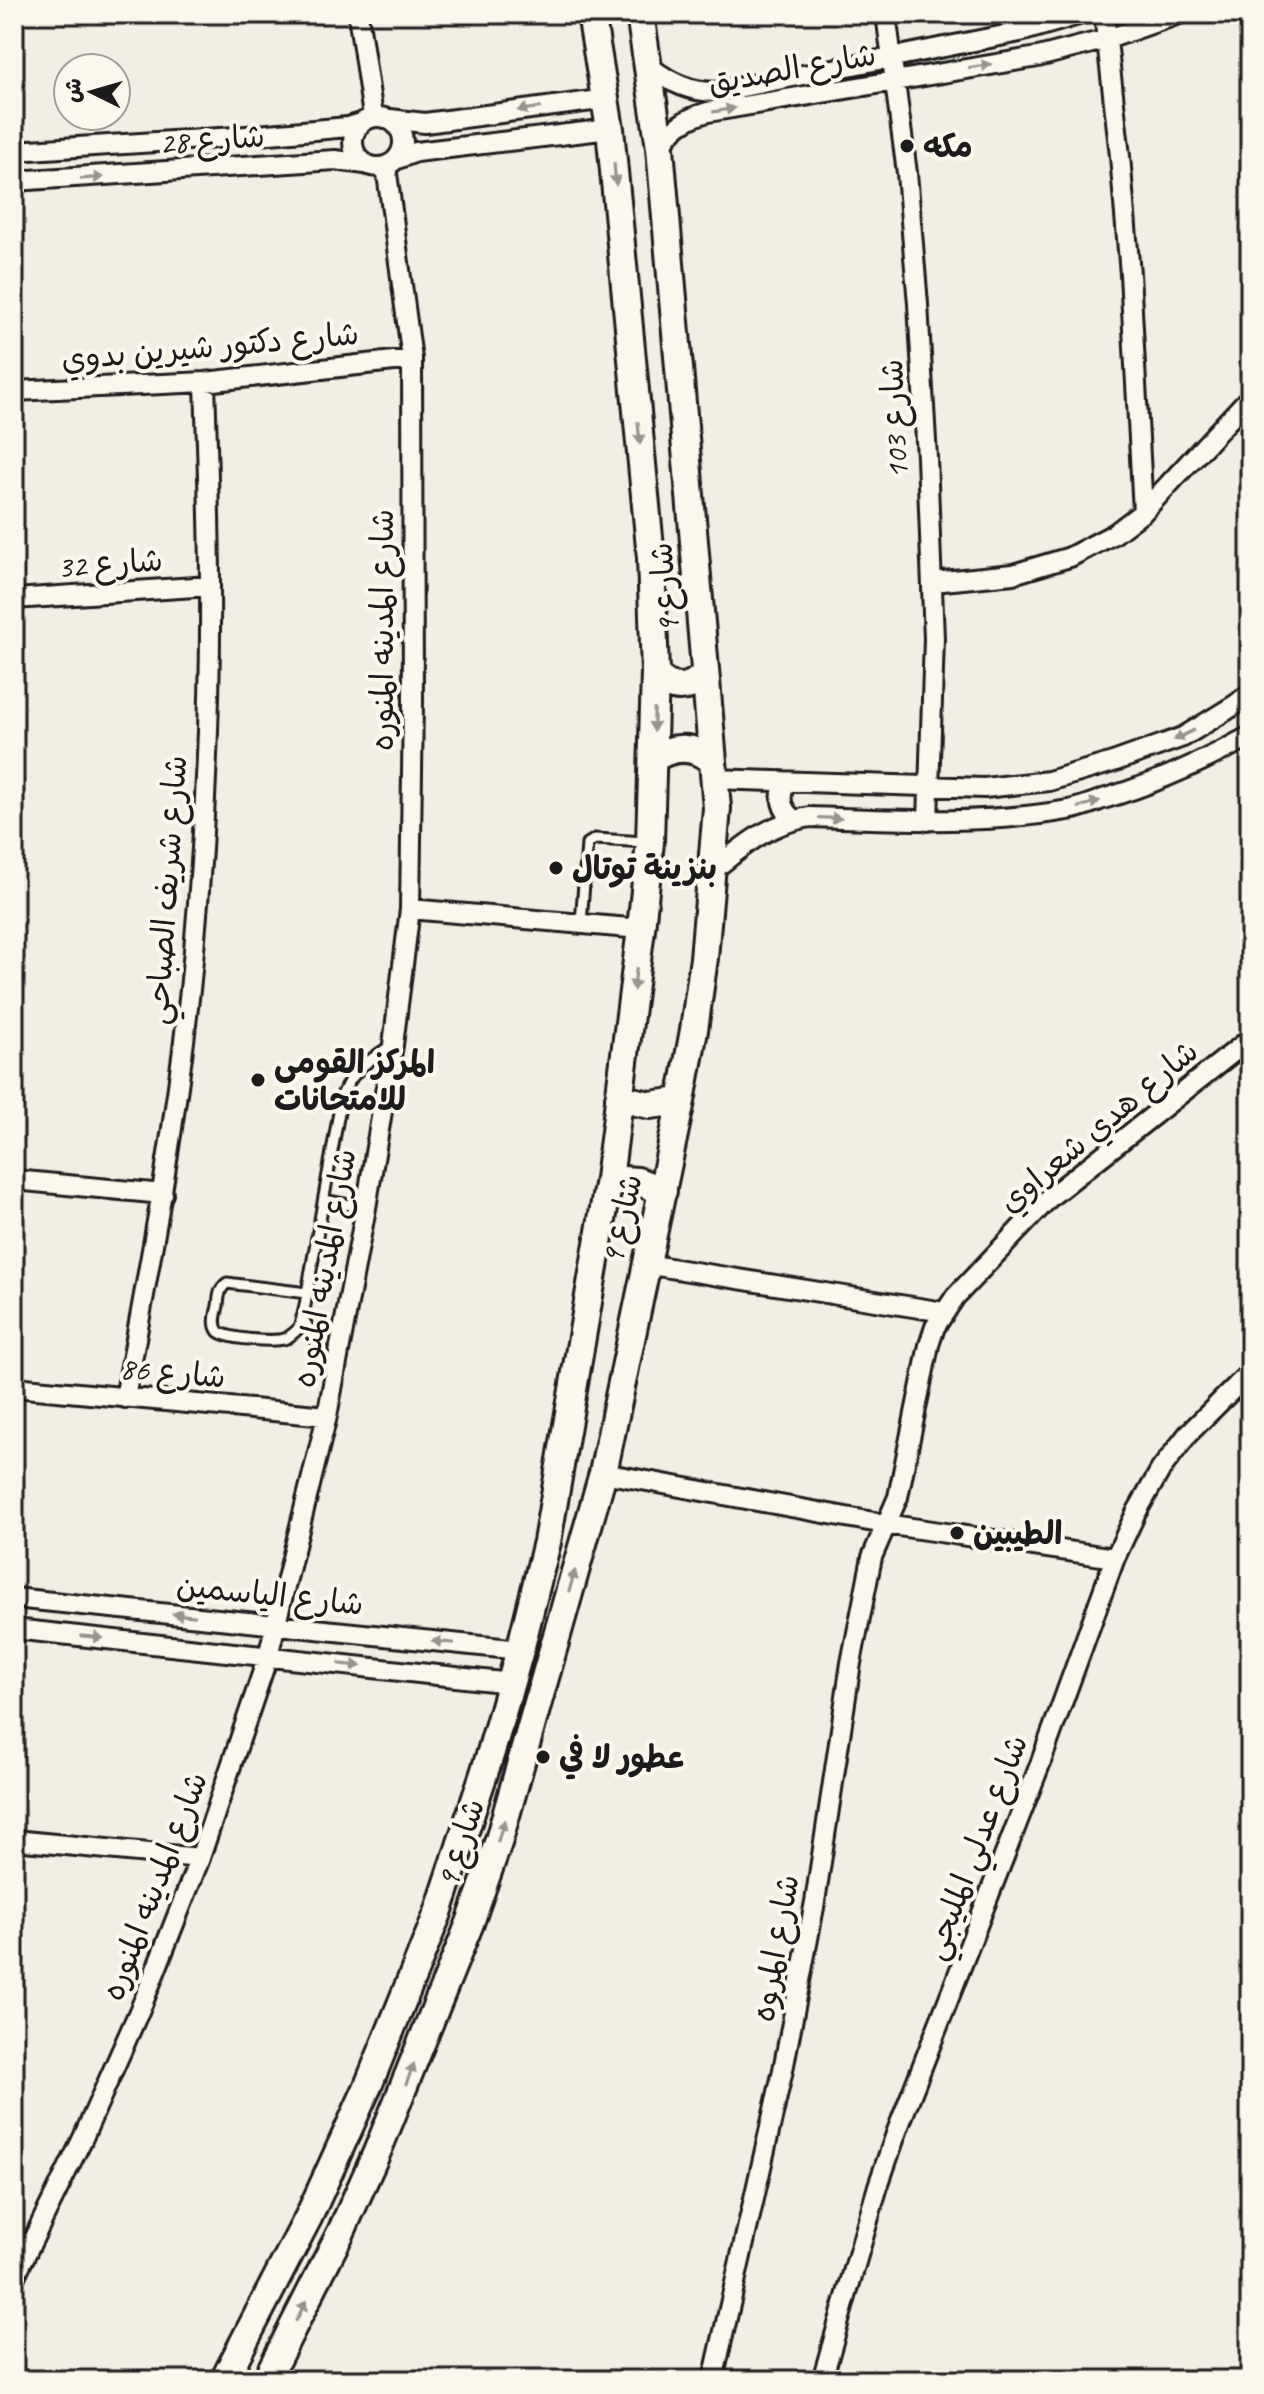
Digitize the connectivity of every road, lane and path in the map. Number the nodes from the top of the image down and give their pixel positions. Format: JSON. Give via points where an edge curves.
{"nodes":[{"id":1,"x":358,"y":14,"type":"edge"},
{"id":2,"x":591,"y":14,"type":"edge"},
{"id":3,"x":640,"y":14,"type":"edge"},
{"id":4,"x":886,"y":14,"type":"edge"},
{"id":5,"x":1082,"y":14,"type":"edge"},
{"id":6,"x":1104,"y":14,"type":"edge"},
{"id":7,"x":1179,"y":14,"type":"edge"},
{"id":8,"x":1108,"y":39,"type":"junction"},
{"id":9,"x":891,"y":57,"type":"junction"},
{"id":10,"x":650,"y":67,"type":"junction"},
{"id":11,"x":894,"y":80,"type":"junction"},
{"id":12,"x":607,"y":99,"type":"junction"},
{"id":13,"x":375,"y":119,"type":"junction"},
{"id":14,"x":610,"y":129,"type":"junction"},
{"id":15,"x":660,"y":148,"type":"junction"},
{"id":16,"x":14,"y":151,"type":"edge"},
{"id":17,"x":392,"y":162,"type":"junction"},
{"id":18,"x":365,"y":164,"type":"junction"},
{"id":19,"x":14,"y":181,"type":"edge"},
{"id":20,"x":412,"y":359,"type":"junction"},
{"id":21,"x":205,"y":382,"type":"junction"},
{"id":22,"x":14,"y":391,"type":"edge"},
{"id":23,"x":1250,"y":397,"type":"edge"},
{"id":24,"x":1143,"y":512,"type":"junction"},
{"id":25,"x":933,"y":582,"type":"junction"},
{"id":26,"x":210,"y":586,"type":"junction"},
{"id":27,"x":14,"y":599,"type":"edge"},
{"id":28,"x":655,"y":673,"type":"junction"},
{"id":29,"x":705,"y":673,"type":"junction"},
{"id":30,"x":1250,"y":693,"type":"edge"},
{"id":31,"x":1250,"y":736,"type":"edge"},
{"id":32,"x":653,"y":759,"type":"junction"},
{"id":33,"x":714,"y":770,"type":"junction"},
{"id":34,"x":786,"y":782,"type":"junction"},
{"id":35,"x":929,"y":786,"type":"junction"},
{"id":36,"x":795,"y":820,"type":"junction"},
{"id":37,"x":928,"y":821,"type":"junction"},
{"id":38,"x":650,"y":842,"type":"junction"},
{"id":39,"x":712,"y":871,"type":"junction"},
{"id":40,"x":410,"y":909,"type":"junction"},
{"id":41,"x":581,"y":923,"type":"junction"},
{"id":42,"x":641,"y":929,"type":"junction"},
{"id":43,"x":1250,"y":1039,"type":"edge"},
{"id":44,"x":393,"y":1045,"type":"junction"},
{"id":45,"x":619,"y":1098,"type":"junction"},
{"id":46,"x":681,"y":1101,"type":"junction"},
{"id":47,"x":609,"y":1179,"type":"junction"},
{"id":48,"x":14,"y":1180,"type":"edge"},
{"id":49,"x":663,"y":1191,"type":"junction"},
{"id":50,"x":163,"y":1194,"type":"junction"},
{"id":51,"x":324,"y":1200,"type":"junction"},
{"id":52,"x":366,"y":1208,"type":"junction"},
{"id":53,"x":645,"y":1264,"type":"junction"},
{"id":54,"x":307,"y":1293,"type":"junction"},
{"id":55,"x":944,"y":1312,"type":"junction"},
{"id":56,"x":302,"y":1317,"type":"junction"},
{"id":57,"x":1250,"y":1372,"type":"edge"},
{"id":58,"x":335,"y":1374,"type":"junction"},
{"id":59,"x":14,"y":1387,"type":"edge"},
{"id":60,"x":125,"y":1398,"type":"junction"},
{"id":61,"x":327,"y":1416,"type":"junction"},
{"id":62,"x":603,"y":1473,"type":"junction"},
{"id":63,"x":885,"y":1524,"type":"junction"},
{"id":64,"x":1115,"y":1558,"type":"junction"},
{"id":65,"x":14,"y":1598,"type":"edge"},
{"id":66,"x":277,"y":1625,"type":"junction"},
{"id":67,"x":14,"y":1629,"type":"edge"},
{"id":68,"x":520,"y":1650,"type":"junction"},
{"id":69,"x":268,"y":1656,"type":"junction"},
{"id":70,"x":511,"y":1683,"type":"junction"},
{"id":71,"x":14,"y":1840,"type":"edge"},
{"id":72,"x":200,"y":1858,"type":"junction"},
{"id":73,"x":14,"y":2278,"type":"edge"},
{"id":74,"x":224,"y":2380,"type":"edge"},
{"id":75,"x":266,"y":2380,"type":"edge"},
{"id":76,"x":713,"y":2380,"type":"edge"},
{"id":77,"x":822,"y":2380,"type":"edge"}],
"edges":[{"from":1,"to":13,"type":"street"},
{"from":2,"to":12,"type":"main road","name":"شارع 9"},
{"from":3,"to":10,"type":"main road","name":"شارع 9"},
{"from":4,"to":9,"type":"street","name":"شارع 103"},
{"from":5,"to":9,"type":"street","name":"شارع الصديق"},
{"from":6,"to":8,"type":"street"},
{"from":7,"to":8,"type":"street","name":"شارع الصديق"},
{"from":11,"to":8,"type":"street","name":"شارع الصديق","one_way":true,"via":[[1038,57]]},
{"from":8,"to":24,"type":"street","via":[[1130,274]]},
{"from":9,"to":10,"type":"street","name":"شارع الصديق","via":[[717,92],[675,84]]},
{"from":9,"to":11,"type":"street","name":"شارع 103"},
{"from":10,"to":15,"type":"main road","name":"شارع 9"},
{"from":15,"to":11,"type":"street","name":"شارع الصديق","one_way":true,"via":[[676,127],[697,115]]},
{"from":11,"to":25,"type":"street","name":"شارع 103","via":[[918,304]]},
{"from":12,"to":13,"type":"street","name":"شارع 28","one_way":true,"via":[[425,123]]},
{"from":12,"to":14,"type":"main road","name":"شارع 9"},
{"from":13,"to":16,"type":"street","name":"شارع 28","via":[[348,127]]},
{"from":13,"to":17,"type":"street","via":[[396,124],[403,138],[401,153]]},
{"from":13,"to":18,"type":"street","via":[[354,134],[353,148]]},
{"from":14,"to":17,"type":"street","via":[[416,152]]},
{"from":14,"to":28,"type":"main road","name":"شارع 9","one_way":true,"via":[[651,558]]},
{"from":15,"to":29,"type":"main road","name":"شارع 9"},
{"from":17,"to":18,"type":"street"},
{"from":17,"to":20,"type":"street","name":"شارع المدينه المنوره"},
{"from":19,"to":18,"type":"street","name":"شارع 28","one_way":true,"via":[[335,160]]},
{"from":20,"to":21,"type":"street","name":"شارع دكتور شيرين بدوي"},
{"from":20,"to":40,"type":"street","name":"شارع المدينه المنوره"},
{"from":21,"to":22,"type":"street","name":"شارع دكتور شيرين بدوي"},
{"from":21,"to":26,"type":"street","name":"شارع شريف الصباحي"},
{"from":23,"to":24,"type":"street"},
{"from":24,"to":25,"type":"street","via":[[1070,557],[1013,574]]},
{"from":25,"to":35,"type":"street","name":"شارع 103"},
{"from":26,"to":27,"type":"street","name":"شارع 32"},
{"from":26,"to":50,"type":"street","name":"شارع شريف الصباحي","via":[[209,706],[196,920]]},
{"from":28,"to":29,"type":"main road","via":[[676,687],[693,685]]},
{"from":28,"to":32,"type":"main road","name":"شارع 9","one_way":true},
{"from":29,"to":33,"type":"main road","name":"شارع 9"},
{"from":30,"to":35,"type":"street","one_way":true,"via":[[1183,737],[1049,781],[984,788]]},
{"from":37,"to":31,"type":"street","one_way":true,"via":[[1070,809],[1134,790]]},
{"from":32,"to":33,"type":"main road","via":[[678,748],[697,750]]},
{"from":32,"to":38,"type":"main road","name":"شارع 9"},
{"from":33,"to":34,"type":"street"},
{"from":33,"to":39,"type":"main road","name":"شارع 9"},
{"from":34,"to":35,"type":"street"},
{"from":34,"to":36,"type":"street","via":[[781,800]]},
{"from":35,"to":37,"type":"street","name":"شارع 103"},
{"from":36,"to":37,"type":"street","one_way":true},
{"from":36,"to":39,"type":"street","via":[[754,837]]},
{"from":38,"to":41,"type":"lane","via":[[595,839],[587,844]]},
{"from":38,"to":42,"type":"main road","name":"شارع 9"},
{"from":39,"to":46,"type":"main road","name":"شارع 9"},
{"from":40,"to":41,"type":"street"},
{"from":40,"to":44,"type":"street","name":"شارع المدينه المنوره"},
{"from":41,"to":42,"type":"street"},
{"from":42,"to":45,"type":"main road","name":"شارع 9","one_way":true},
{"from":43,"to":55,"type":"street","name":"شارع هدي شعراوي","via":[[1050,1197]]},
{"from":44,"to":51,"type":"lane","via":[[359,1067],[345,1088]]},
{"from":44,"to":52,"type":"street","name":"شارع المدينه المنوره"},
{"from":45,"to":46,"type":"main road","via":[[650,1105]]},
{"from":45,"to":47,"type":"main road","name":"شارع 9"},
{"from":46,"to":49,"type":"main road","name":"شارع 9"},
{"from":47,"to":49,"type":"main road","via":[[637,1181]]},
{"from":47,"to":68,"type":"main road","name":"شارع 9","via":[[547,1542]]},
{"from":48,"to":50,"type":"street"},
{"from":49,"to":53,"type":"main road","name":"شارع 9"},
{"from":50,"to":60,"type":"street","name":"شارع شريف الصباحي"},
{"from":51,"to":52,"type":"lane"},
{"from":51,"to":54,"type":"lane"},
{"from":52,"to":58,"type":"street","name":"شارع المدينه المنوره"},
{"from":53,"to":55,"type":"street"},
{"from":53,"to":62,"type":"main road","name":"شارع 9"},
{"from":54,"to":56,"type":"lane"},
{"from":54,"to":56,"type":"lane","via":[[227,1283],[221,1288],[215,1321],[221,1334],[272,1341],[297,1330]]},
{"from":55,"to":63,"type":"street","name":"شارع هدي شعراوي","via":[[929,1345],[898,1497]]},
{"from":56,"to":58,"type":"lane"},
{"from":57,"to":64,"type":"street","name":"شارع عدلي المليجي","via":[[1161,1469]]},
{"from":58,"to":61,"type":"street","name":"شارع المدينه المنوره"},
{"from":59,"to":60,"type":"street","name":"شارع 86"},
{"from":60,"to":61,"type":"street","name":"شارع 86"},
{"from":61,"to":66,"type":"street","name":"شارع المدينه المنوره"},
{"from":62,"to":63,"type":"street"},
{"from":75,"to":62,"type":"main road","name":"شارع 9","one_way":true,"via":[[377,2152],[470,1923],[499,1840]]},
{"from":63,"to":64,"type":"street"},
{"from":63,"to":76,"type":"street","name":"شارع المروه","via":[[872,1557],[851,1663],[783,2070]]},
{"from":64,"to":77,"type":"street","name":"شارع عدلي المليجي","via":[[897,2131]]},
{"from":66,"to":65,"type":"street","name":"شارع الياسمين","one_way":true},
{"from":68,"to":66,"type":"street","name":"شارع الياسمين","one_way":true},
{"from":66,"to":69,"type":"street","name":"شارع المدينه المنوره"},
{"from":67,"to":69,"type":"street","name":"شارع الياسمين","one_way":true},
{"from":68,"to":70,"type":"main road","name":"شارع 9"},
{"from":69,"to":70,"type":"street","name":"شارع الياسمين","one_way":true},
{"from":69,"to":72,"type":"street","name":"شارع المدينه المنوره"},
{"from":70,"to":74,"type":"main road","name":"شارع 9","via":[[438,1913],[395,2022],[309,2216]]},
{"from":71,"to":72,"type":"street"},
{"from":72,"to":73,"type":"street","name":"شارع المدينه المنوره","via":[[144,2000]]}]}
